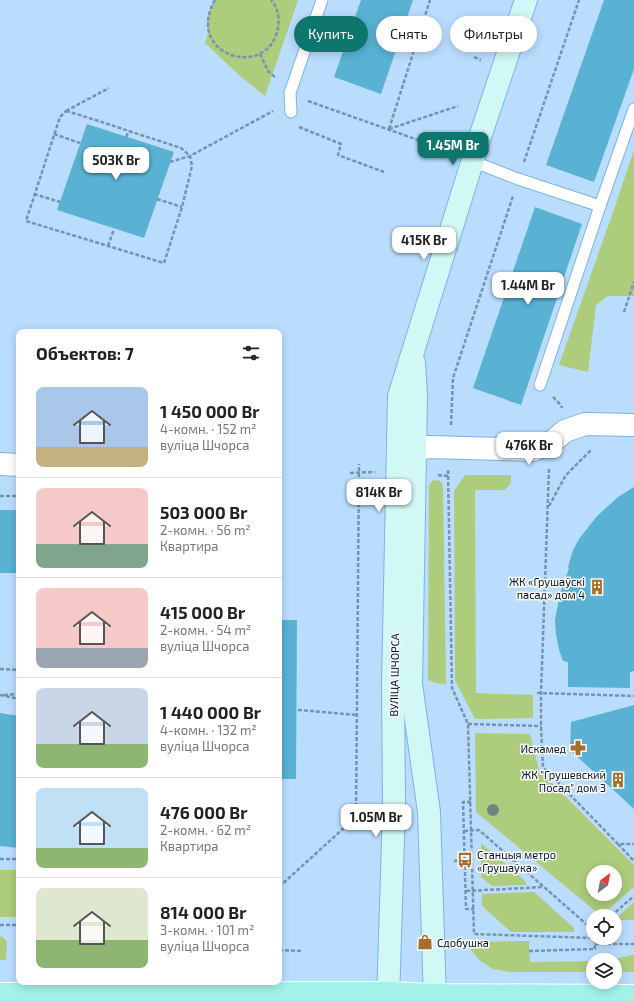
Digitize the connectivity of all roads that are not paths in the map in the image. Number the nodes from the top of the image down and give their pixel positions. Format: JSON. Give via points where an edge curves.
{"nodes":[{"id":1,"x":322,"y":0,"type":"edge"},
{"id":2,"x":526,"y":0,"type":"edge"},
{"id":3,"x":291,"y":107,"type":"road end"},
{"id":4,"x":634,"y":109,"type":"edge"},
{"id":5,"x":472,"y":161,"type":"junction"},
{"id":6,"x":600,"y":206,"type":"junction"},
{"id":7,"x":414,"y":351,"type":"junction"},
{"id":8,"x":540,"y":385,"type":"road end"},
{"id":9,"x":634,"y":424,"type":"edge"},
{"id":10,"x":415,"y":449,"type":"junction"},
{"id":11,"x":0,"y":464,"type":"edge"},
{"id":12,"x":16,"y":465,"type":"edge"},
{"id":13,"x":0,"y":994,"type":"edge"},
{"id":14,"x":634,"y":996,"type":"edge"},
{"id":15,"x":389,"y":997,"type":"edge"},
{"id":16,"x":435,"y":998,"type":"edge"}],
"edges":[{"from":1,"to":3,"type":"lane","via":[[290,93]]},
{"from":2,"to":5,"type":"street","name":"ВУЛІЦА ШЧОРСА"},
{"from":4,"to":6,"type":"lane"},
{"from":5,"to":6,"type":"lane"},
{"from":5,"to":7,"type":"street","name":"ВУЛІЦА ШЧОРСА"},
{"from":6,"to":8,"type":"lane"},
{"from":7,"to":10,"type":"street","name":"ВУЛІЦА ШЧОРСА"},
{"from":7,"to":15,"type":"street","name":"ВУЛІЦА ШЧОРСА","via":[[399,396]]},
{"from":9,"to":10,"type":"street","via":[[585,424],[565,431],[552,442],[534,450],[450,447]]},
{"from":10,"to":16,"type":"street","name":"ВУЛІЦА ШЧОРСА","via":[[411,684],[429,812]]},
{"from":11,"to":12,"type":"street"},
{"from":13,"to":15,"type":"main road"},
{"from":14,"to":16,"type":"main road"},
{"from":15,"to":16,"type":"main road"}]}
